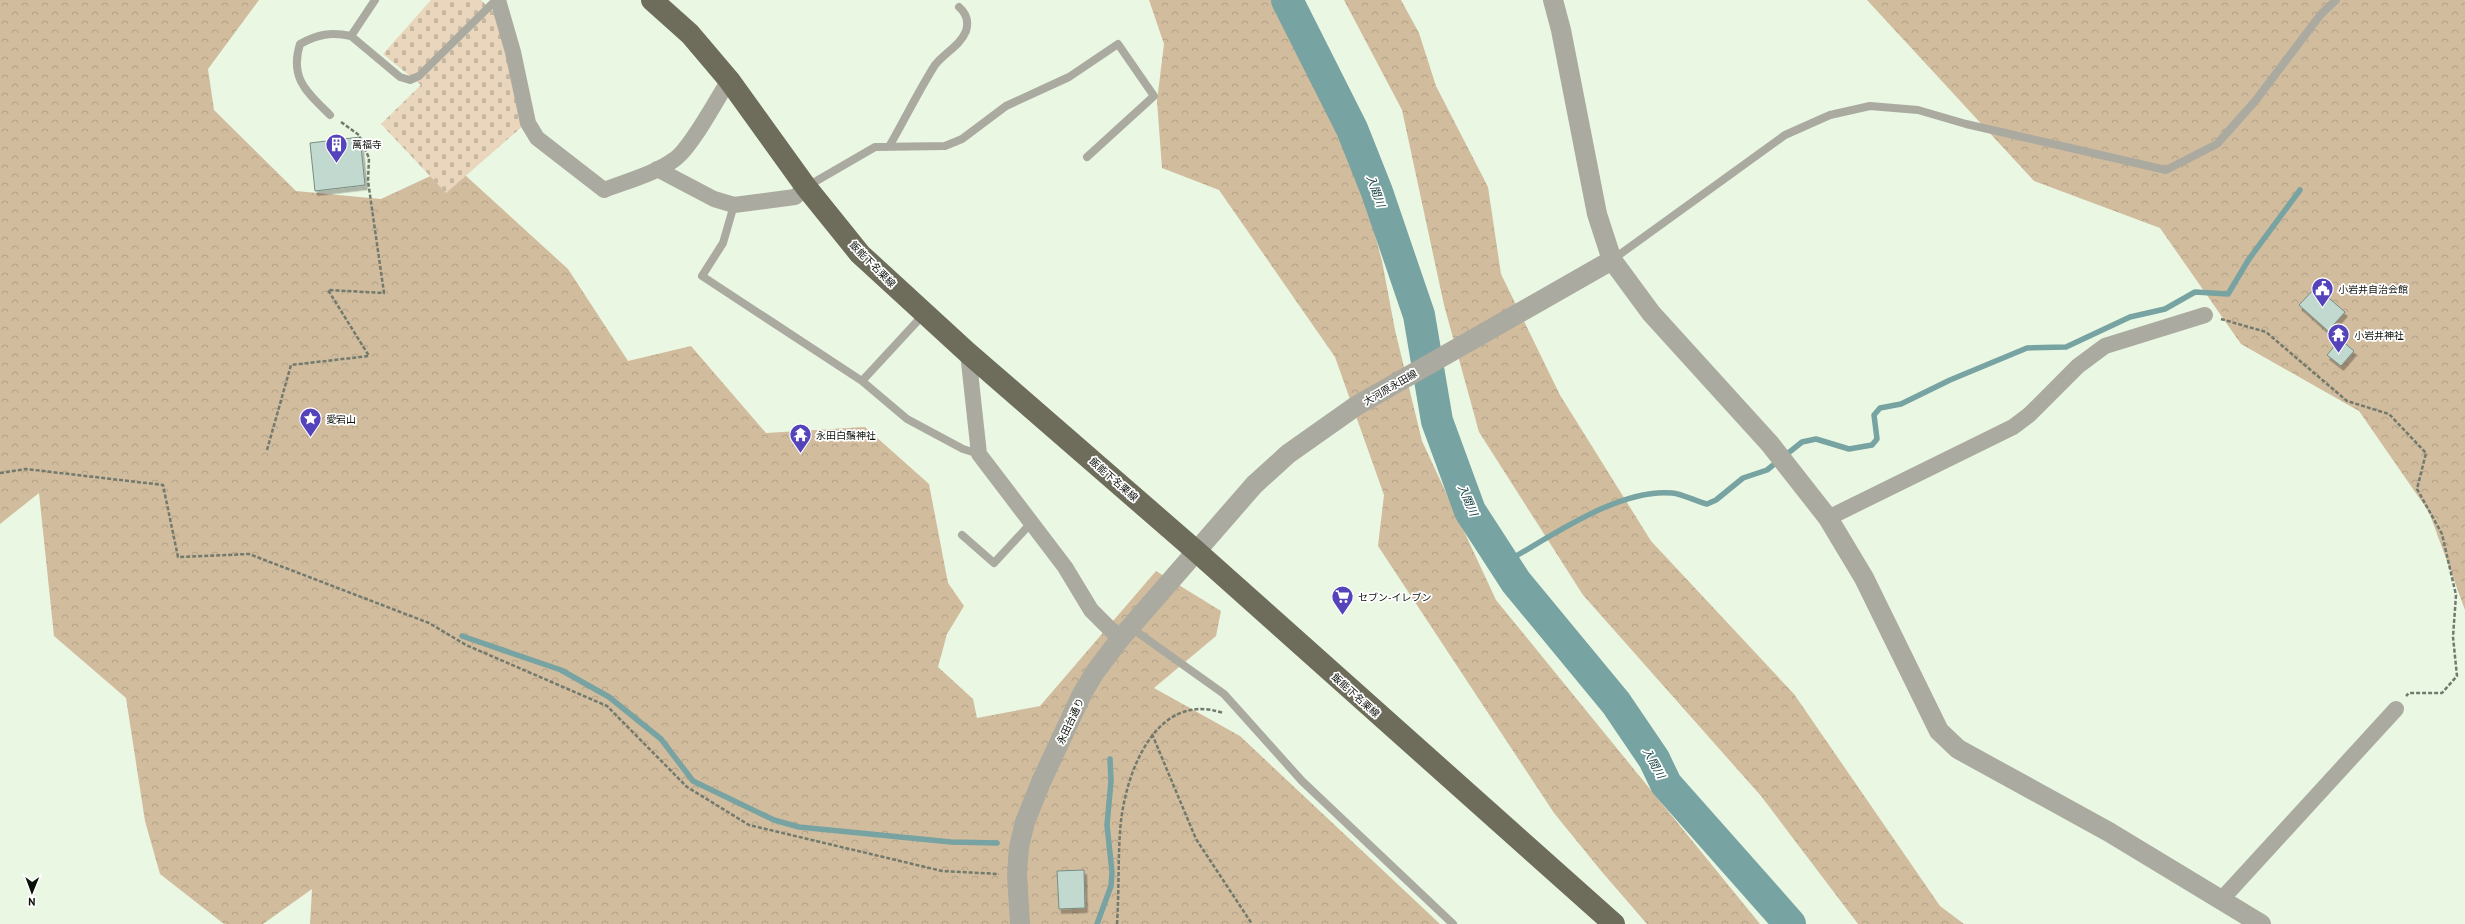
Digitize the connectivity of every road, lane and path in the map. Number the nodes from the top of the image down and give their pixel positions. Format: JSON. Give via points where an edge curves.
{"nodes":[{"id":1,"x":375,"y":0,"type":"edge"},
{"id":2,"x":497,"y":0,"type":"edge"},
{"id":3,"x":652,"y":0,"type":"edge"},
{"id":4,"x":1554,"y":0,"type":"edge"},
{"id":5,"x":2336,"y":0,"type":"edge"},
{"id":6,"x":959,"y":7,"type":"dead end"},
{"id":7,"x":350,"y":36,"type":"junction"},
{"id":8,"x":729,"y":80,"type":"junction"},
{"id":9,"x":330,"y":116,"type":"joint"},
{"id":10,"x":890,"y":145,"type":"junction"},
{"id":11,"x":1087,"y":157,"type":"dead end"},
{"id":12,"x":657,"y":169,"type":"junction"},
{"id":13,"x":806,"y":187,"type":"junction"},
{"id":14,"x":734,"y":205,"type":"junction"},
{"id":15,"x":1612,"y":260,"type":"junction"},
{"id":16,"x":925,"y":314,"type":"junction"},
{"id":17,"x":2205,"y":315,"type":"joint"},
{"id":18,"x":968,"y":353,"type":"junction"},
{"id":19,"x":862,"y":380,"type":"junction"},
{"id":20,"x":267,"y":450,"type":"dead end"},
{"id":21,"x":980,"y":454,"type":"junction"},
{"id":22,"x":0,"y":473,"type":"edge"},
{"id":23,"x":1828,"y":518,"type":"junction"},
{"id":24,"x":1032,"y":522,"type":"junction"},
{"id":25,"x":962,"y":535,"type":"dead end"},
{"id":26,"x":1196,"y":551,"type":"junction"},
{"id":27,"x":1125,"y":633,"type":"junction"},
{"id":28,"x":2396,"y":709,"type":"joint"},
{"id":29,"x":1250,"y":722,"type":"junction"},
{"id":30,"x":1152,"y":733,"type":"junction"},
{"id":31,"x":1016,"y":874,"type":"junction"},
{"id":32,"x":2221,"y":900,"type":"junction"},
{"id":33,"x":1020,"y":924,"type":"edge"},
{"id":34,"x":1117,"y":924,"type":"edge"},
{"id":35,"x":1252,"y":924,"type":"edge"},
{"id":36,"x":1453,"y":924,"type":"edge"},
{"id":37,"x":1614,"y":924,"type":"edge"},
{"id":38,"x":2261,"y":924,"type":"edge"}],
"edges":[{"from":1,"to":7,"type":"lane"},
{"from":2,"to":7,"type":"lane","via":[[419,76],[410,80],[400,77]]},
{"from":2,"to":12,"type":"street","via":[[513,52],[528,123],[537,138],[604,190]]},
{"from":3,"to":8,"type":"main road","name":"飯能下名栗線","via":[[690,34]]},
{"from":4,"to":15,"type":"street","via":[[1597,214]]},
{"from":5,"to":15,"type":"lane","via":[[2321,14],[2256,100],[2217,144],[2166,170],[1966,124],[1918,110],[1870,106],[1830,114],[1785,135]]},
{"from":6,"to":10,"type":"lane","via":[[965,12],[968,23],[966,31],[936,64]]},
{"from":7,"to":9,"type":"lane","via":[[334,33],[315,36],[300,44],[296,56],[302,87]]},
{"from":8,"to":12,"type":"street","via":[[676,158]]},
{"from":8,"to":13,"type":"main road","name":"飯能下名栗線"},
{"from":9,"to":20,"type":"path","via":[[359,135],[369,158],[368,181],[384,294],[328,290],[370,356],[291,365]]},
{"from":10,"to":11,"type":"lane","via":[[945,146],[962,139],[1006,106],[1069,77],[1118,44],[1154,96]]},
{"from":10,"to":13,"type":"lane","via":[[875,147],[859,154]]},
{"from":12,"to":14,"type":"street","via":[[714,199]]},
{"from":13,"to":14,"type":"street","via":[[795,197]]},
{"from":13,"to":16,"type":"main road","name":"飯能下名栗線","via":[[860,254]]},
{"from":14,"to":19,"type":"lane","via":[[723,243],[702,276]]},
{"from":15,"to":23,"type":"street","via":[[1651,313],[1770,444]]},
{"from":15,"to":26,"type":"street","name":"大河原永田線","via":[[1356,406],[1288,454],[1254,485]]},
{"from":16,"to":18,"type":"main road","name":"飯能下名栗線"},
{"from":16,"to":19,"type":"lane"},
{"from":17,"to":23,"type":"street","via":[[2105,346],[2078,366],[2029,416],[2013,427]]},
{"from":17,"to":28,"type":"path","via":[[2266,332],[2347,401],[2389,414],[2426,453],[2417,489],[2442,534],[2456,595],[2453,637],[2457,676],[2442,693],[2409,693]]},
{"from":18,"to":21,"type":"street"},
{"from":18,"to":26,"type":"main road","name":"飯能下名栗線"},
{"from":19,"to":21,"type":"lane","via":[[907,419],[963,449]]},
{"from":21,"to":24,"type":"street"},
{"from":22,"to":31,"type":"path","via":[[26,469],[163,485],[178,557],[249,554],[429,623],[466,646],[607,706],[687,787],[749,825],[942,871]]},
{"from":23,"to":32,"type":"street","via":[[1864,578],[1931,720],[1949,743],[2109,832]]},
{"from":24,"to":25,"type":"lane","via":[[994,564]]},
{"from":24,"to":27,"type":"street","via":[[1065,567],[1091,610]]},
{"from":26,"to":27,"type":"street","name":"永田台通り"},
{"from":26,"to":37,"type":"main road","name":"飯能下名栗線"},
{"from":27,"to":29,"type":"lane","via":[[1224,694]]},
{"from":27,"to":31,"type":"street","name":"永田台通り","via":[[1095,672],[1082,694],[1041,782],[1025,822]]},
{"from":28,"to":32,"type":"street"},
{"from":29,"to":30,"type":"path","via":[[1220,712],[1178,712]]},
{"from":29,"to":36,"type":"lane","via":[[1302,781]]},
{"from":30,"to":34,"type":"path","via":[[1130,778],[1121,823]]},
{"from":30,"to":35,"type":"path","via":[[1196,839]]},
{"from":31,"to":33,"type":"street","name":"永田台通り"},
{"from":32,"to":38,"type":"street"}]}
